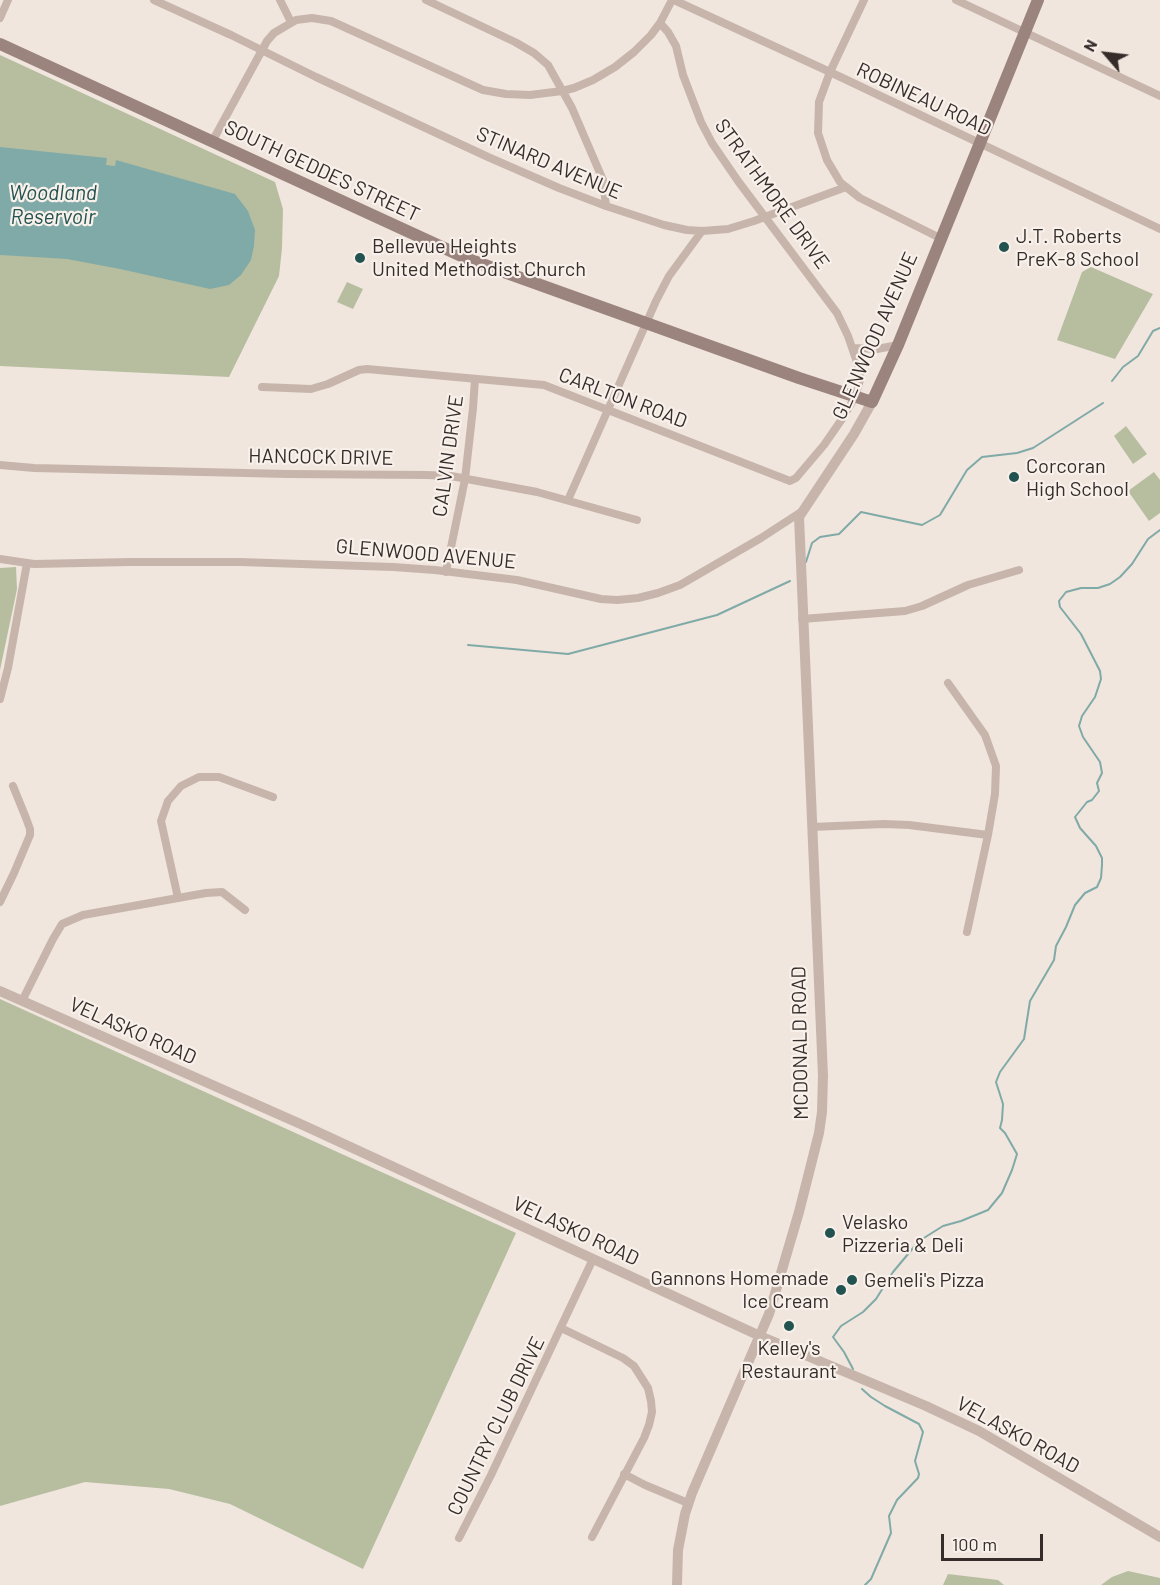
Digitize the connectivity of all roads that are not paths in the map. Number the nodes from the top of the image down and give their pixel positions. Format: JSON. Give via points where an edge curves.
{"nodes":[{"id":1,"x":8,"y":0,"type":"edge"},
{"id":2,"x":154,"y":0,"type":"edge"},
{"id":3,"x":280,"y":0,"type":"edge"},
{"id":4,"x":426,"y":0,"type":"edge"},
{"id":5,"x":673,"y":0,"type":"edge"},
{"id":6,"x":864,"y":0,"type":"edge"},
{"id":7,"x":956,"y":0,"type":"edge"},
{"id":8,"x":1038,"y":0,"type":"edge"},
{"id":9,"x":0,"y":18,"type":"edge"},
{"id":10,"x":291,"y":22,"type":"junction"},
{"id":11,"x":660,"y":23,"type":"junction"},
{"id":12,"x":1025,"y":32,"type":"junction"},
{"id":13,"x":0,"y":44,"type":"edge"},
{"id":14,"x":262,"y":50,"type":"junction"},
{"id":15,"x":830,"y":72,"type":"junction"},
{"id":16,"x":562,"y":91,"type":"junction"},
{"id":17,"x":1160,"y":96,"type":"edge"},
{"id":18,"x":212,"y":142,"type":"junction"},
{"id":19,"x":980,"y":143,"type":"junction"},
{"id":20,"x":846,"y":187,"type":"junction"},
{"id":21,"x":606,"y":206,"type":"junction"},
{"id":22,"x":766,"y":217,"type":"junction"},
{"id":23,"x":1160,"y":229,"type":"edge"},
{"id":24,"x":702,"y":231,"type":"junction"},
{"id":25,"x":940,"y":238,"type":"junction"},
{"id":26,"x":646,"y":322,"type":"junction"},
{"id":27,"x":898,"y":345,"type":"junction"},
{"id":28,"x":853,"y":348,"type":"junction"},
{"id":29,"x":475,"y":379,"type":"junction"},
{"id":30,"x":262,"y":387,"type":"dead end"},
{"id":31,"x":855,"y":397,"type":"junction"},
{"id":32,"x":872,"y":402,"type":"junction"},
{"id":33,"x":609,"y":409,"type":"junction"},
{"id":34,"x":0,"y":465,"type":"edge"},
{"id":35,"x":465,"y":479,"type":"junction"},
{"id":36,"x":568,"y":500,"type":"junction"},
{"id":37,"x":801,"y":512,"type":"junction"},
{"id":38,"x":637,"y":520,"type":"dead end"},
{"id":39,"x":0,"y":559,"type":"edge"},
{"id":40,"x":27,"y":563,"type":"junction"},
{"id":41,"x":1019,"y":570,"type":"dead end"},
{"id":42,"x":446,"y":572,"type":"junction"},
{"id":43,"x":802,"y":619,"type":"junction"},
{"id":44,"x":948,"y":683,"type":"dead end"},
{"id":45,"x":0,"y":699,"type":"edge"},
{"id":46,"x":13,"y":786,"type":"dead end"},
{"id":47,"x":273,"y":797,"type":"dead end"},
{"id":48,"x":812,"y":827,"type":"junction"},
{"id":49,"x":988,"y":835,"type":"junction"},
{"id":50,"x":178,"y":898,"type":"junction"},
{"id":51,"x":0,"y":902,"type":"edge"},
{"id":52,"x":245,"y":910,"type":"dead end"},
{"id":53,"x":967,"y":932,"type":"dead end"},
{"id":54,"x":0,"y":991,"type":"edge"},
{"id":55,"x":22,"y":1001,"type":"junction"},
{"id":56,"x":593,"y":1259,"type":"junction"},
{"id":57,"x":561,"y":1328,"type":"junction"},
{"id":58,"x":760,"y":1336,"type":"junction"},
{"id":59,"x":624,"y":1474,"type":"junction"},
{"id":60,"x":688,"y":1503,"type":"junction"},
{"id":61,"x":592,"y":1537,"type":"dead end"},
{"id":62,"x":1160,"y":1537,"type":"edge"},
{"id":63,"x":459,"y":1538,"type":"dead end"},
{"id":64,"x":677,"y":1585,"type":"edge"}],
"edges":[{"from":1,"to":9,"type":"street"},
{"from":2,"to":14,"type":"street","name":"STINARD AVENUE"},
{"from":3,"to":10,"type":"street"},
{"from":4,"to":16,"type":"street","via":[[534,53],[548,65]]},
{"from":5,"to":11,"type":"street"},
{"from":5,"to":15,"type":"street","name":"ROBINEAU ROAD"},
{"from":6,"to":15,"type":"street"},
{"from":7,"to":12,"type":"street"},
{"from":8,"to":12,"type":"main road","name":"GLENWOOD AVENUE"},
{"from":10,"to":14,"type":"street","via":[[274,33]]},
{"from":10,"to":16,"type":"street","via":[[303,18],[331,21],[483,90],[530,95]]},
{"from":11,"to":16,"type":"street","via":[[615,67]]},
{"from":11,"to":22,"type":"street","name":"STRATHMORE DRIVE","via":[[676,46],[700,122]]},
{"from":12,"to":17,"type":"street"},
{"from":12,"to":19,"type":"main road","name":"GLENWOOD AVENUE"},
{"from":13,"to":18,"type":"main road","name":"SOUTH GEDDES STREET"},
{"from":14,"to":18,"type":"street"},
{"from":14,"to":21,"type":"street","name":"STINARD AVENUE","via":[[488,157]]},
{"from":15,"to":19,"type":"street","name":"ROBINEAU ROAD"},
{"from":15,"to":20,"type":"street","via":[[819,102],[818,133],[827,160]]},
{"from":16,"to":21,"type":"street","via":[[603,180]]},
{"from":18,"to":26,"type":"main road","name":"SOUTH GEDDES STREET","via":[[468,259]]},
{"from":19,"to":23,"type":"street","name":"ROBINEAU ROAD"},
{"from":19,"to":25,"type":"main road","name":"GLENWOOD AVENUE"},
{"from":20,"to":22,"type":"street","name":"STINARD AVENUE"},
{"from":20,"to":25,"type":"street"},
{"from":21,"to":24,"type":"street","name":"STINARD AVENUE","via":[[664,225]]},
{"from":22,"to":24,"type":"street","name":"STINARD AVENUE","via":[[728,229]]},
{"from":22,"to":28,"type":"street","name":"STRATHMORE DRIVE","via":[[837,313]]},
{"from":24,"to":26,"type":"street","via":[[669,276]]},
{"from":25,"to":27,"type":"main road","name":"GLENWOOD AVENUE"},
{"from":26,"to":31,"type":"main road","name":"SOUTH GEDDES STREET"},
{"from":26,"to":33,"type":"street"},
{"from":27,"to":28,"type":"street"},
{"from":27,"to":32,"type":"main road","name":"GLENWOOD AVENUE"},
{"from":28,"to":31,"type":"street","name":"STRATHMORE DRIVE","via":[[861,380]]},
{"from":29,"to":30,"type":"street","name":"CARLTON ROAD","via":[[367,369],[311,389]]},
{"from":29,"to":33,"type":"street","name":"CARLTON ROAD","via":[[544,385]]},
{"from":29,"to":35,"type":"street","name":"CALVIN DRIVE"},
{"from":31,"to":32,"type":"main road","name":"SOUTH GEDDES STREET"},
{"from":31,"to":33,"type":"street","name":"CARLTON ROAD","via":[[824,445],[790,481]]},
{"from":32,"to":37,"type":"street","name":"GLENWOOD AVENUE"},
{"from":33,"to":36,"type":"street"},
{"from":34,"to":35,"type":"street","name":"HANCOCK DRIVE"},
{"from":35,"to":36,"type":"street","name":"HANCOCK DRIVE"},
{"from":35,"to":42,"type":"street","name":"CALVIN DRIVE"},
{"from":36,"to":38,"type":"street","name":"HANCOCK DRIVE"},
{"from":37,"to":42,"type":"street","name":"GLENWOOD AVENUE","via":[[680,585],[638,598],[601,598],[517,580]]},
{"from":37,"to":43,"type":"street","name":"MCDONALD ROAD","via":[[798,527]]},
{"from":39,"to":40,"type":"street","name":"GLENWOOD AVENUE"},
{"from":40,"to":42,"type":"street","name":"GLENWOOD AVENUE","via":[[240,562]]},
{"from":40,"to":45,"type":"street"},
{"from":41,"to":43,"type":"street","via":[[968,585],[905,611]]},
{"from":43,"to":48,"type":"street","name":"MCDONALD ROAD"},
{"from":44,"to":49,"type":"street","via":[[985,735],[996,766]]},
{"from":46,"to":51,"type":"street","via":[[30,835]]},
{"from":47,"to":50,"type":"street","via":[[219,777],[199,777],[181,786],[168,801],[161,821]]},
{"from":48,"to":49,"type":"street","via":[[892,824]]},
{"from":48,"to":58,"type":"street","name":"MCDONALD ROAD","via":[[822,1112],[802,1203]]},
{"from":49,"to":53,"type":"street"},
{"from":50,"to":52,"type":"street","via":[[222,892]]},
{"from":50,"to":55,"type":"street","via":[[83,915],[62,924]]},
{"from":54,"to":55,"type":"street","name":"VELASKO ROAD"},
{"from":55,"to":56,"type":"street","name":"VELASKO ROAD","via":[[306,1126]]},
{"from":56,"to":57,"type":"street","name":"COUNTRY CLUB DRIVE"},
{"from":56,"to":58,"type":"street","name":"VELASKO ROAD"},
{"from":57,"to":59,"type":"street","name":"COUNTRY CLUB DRIVE","via":[[623,1358],[634,1366],[648,1388],[652,1412],[649,1425]]},
{"from":57,"to":63,"type":"street","name":"COUNTRY CLUB DRIVE"},
{"from":58,"to":60,"type":"street","name":"MCDONALD ROAD"},
{"from":58,"to":62,"type":"street","name":"VELASKO ROAD","via":[[979,1431]]},
{"from":59,"to":60,"type":"street"},
{"from":59,"to":61,"type":"street","name":"COUNTRY CLUB DRIVE"},
{"from":60,"to":64,"type":"street","name":"MCDONALD ROAD"}]}
